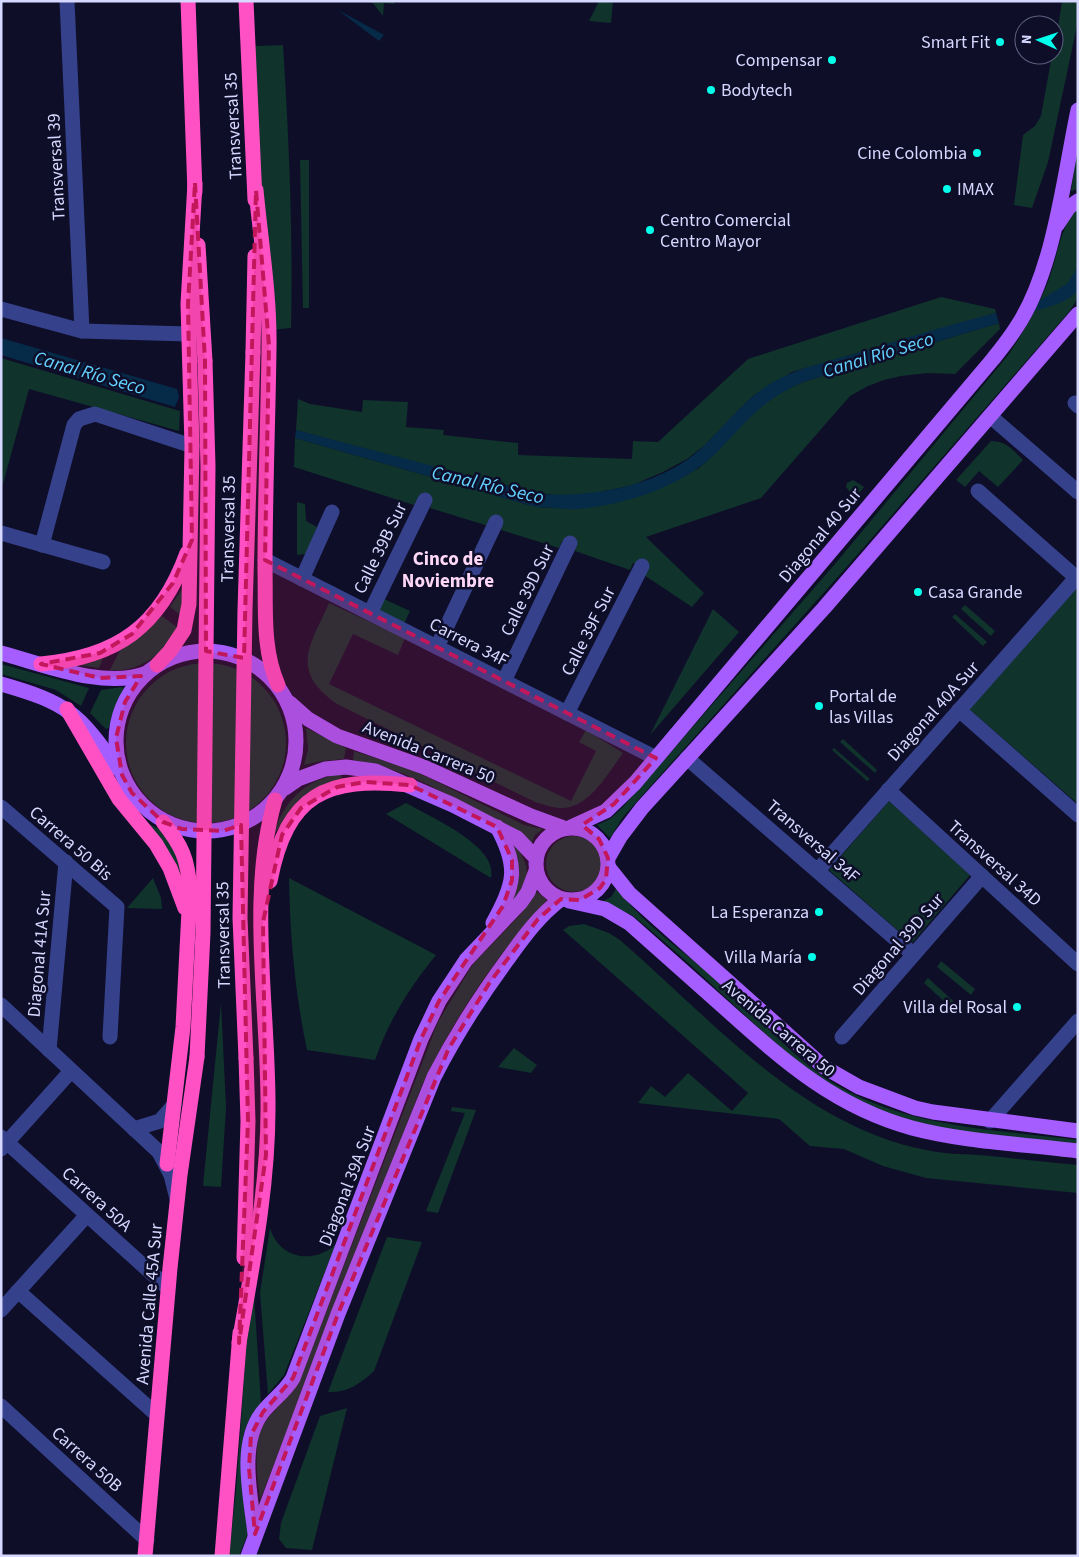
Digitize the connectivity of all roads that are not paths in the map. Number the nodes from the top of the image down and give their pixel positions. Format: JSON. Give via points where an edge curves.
{"nodes":[{"id":1,"x":67,"y":1,"type":"edge"},
{"id":2,"x":188,"y":1,"type":"edge"},
{"id":3,"x":248,"y":6,"type":"edge"},
{"id":4,"x":1078,"y":110,"type":"edge"},
{"id":5,"x":1074,"y":144,"type":"edge"},
{"id":6,"x":195,"y":183,"type":"junction"},
{"id":7,"x":256,"y":190,"type":"junction"},
{"id":8,"x":1078,"y":201,"type":"edge"},
{"id":9,"x":1052,"y":233,"type":"junction"},
{"id":10,"x":1,"y":309,"type":"edge"},
{"id":11,"x":1078,"y":314,"type":"edge"},
{"id":12,"x":82,"y":331,"type":"junction"},
{"id":13,"x":188,"y":334,"type":"junction"},
{"id":14,"x":990,"y":416,"type":"junction"},
{"id":15,"x":192,"y":446,"type":"junction"},
{"id":16,"x":978,"y":491,"type":"dead end"},
{"id":17,"x":1078,"y":492,"type":"edge"},
{"id":18,"x":424,"y":500,"type":"dead end"},
{"id":19,"x":332,"y":512,"type":"dead end"},
{"id":20,"x":496,"y":522,"type":"dead end"},
{"id":21,"x":1,"y":533,"type":"edge"},
{"id":22,"x":192,"y":540,"type":"junction"},
{"id":23,"x":570,"y":543,"type":"dead end"},
{"id":24,"x":42,"y":545,"type":"junction"},
{"id":25,"x":265,"y":560,"type":"junction"},
{"id":26,"x":103,"y":562,"type":"dead end"},
{"id":27,"x":642,"y":566,"type":"dead end"},
{"id":28,"x":302,"y":579,"type":"junction"},
{"id":29,"x":1077,"y":579,"type":"edge"},
{"id":30,"x":370,"y":613,"type":"junction"},
{"id":31,"x":437,"y":647,"type":"junction"},
{"id":32,"x":1,"y":652,"type":"edge"},
{"id":33,"x":40,"y":664,"type":"junction"},
{"id":34,"x":152,"y":669,"type":"junction"},
{"id":35,"x":504,"y":681,"type":"junction"},
{"id":36,"x":1,"y":684,"type":"edge"},
{"id":37,"x":278,"y":685,"type":"junction"},
{"id":38,"x":287,"y":700,"type":"junction"},
{"id":39,"x":67,"y":709,"type":"junction"},
{"id":40,"x":959,"y":710,"type":"junction"},
{"id":41,"x":567,"y":713,"type":"junction"},
{"id":42,"x":656,"y":758,"type":"junction"},
{"id":43,"x":687,"y":758,"type":"junction"},
{"id":44,"x":122,"y":775,"type":"junction"},
{"id":45,"x":410,"y":785,"type":"junction"},
{"id":46,"x":888,"y":790,"type":"junction"},
{"id":47,"x":280,"y":795,"type":"junction"},
{"id":48,"x":1,"y":807,"type":"edge"},
{"id":49,"x":1078,"y":815,"type":"edge"},
{"id":50,"x":163,"y":822,"type":"junction"},
{"id":51,"x":497,"y":827,"type":"junction"},
{"id":52,"x":568,"y":828,"type":"junction"},
{"id":53,"x":66,"y":862,"type":"junction"},
{"id":54,"x":608,"y":863,"type":"junction"},
{"id":55,"x":536,"y":864,"type":"junction"},
{"id":56,"x":818,"y":870,"type":"junction"},
{"id":57,"x":982,"y":876,"type":"junction"},
{"id":58,"x":565,"y":900,"type":"junction"},
{"id":59,"x":189,"y":921,"type":"junction"},
{"id":60,"x":262,"y":922,"type":"junction"},
{"id":61,"x":484,"y":940,"type":"junction"},
{"id":62,"x":913,"y":954,"type":"junction"},
{"id":63,"x":1078,"y":964,"type":"edge"},
{"id":64,"x":1,"y":1005,"type":"edge"},
{"id":65,"x":1078,"y":1020,"type":"edge"},
{"id":66,"x":110,"y":1037,"type":"dead end"},
{"id":67,"x":842,"y":1037,"type":"dead end"},
{"id":68,"x":49,"y":1050,"type":"junction"},
{"id":69,"x":198,"y":1057,"type":"joint"},
{"id":70,"x":71,"y":1071,"type":"junction"},
{"id":71,"x":1013,"y":1096,"type":"junction"},
{"id":72,"x":174,"y":1105,"type":"junction"},
{"id":73,"x":990,"y":1121,"type":"junction"},
{"id":74,"x":1031,"y":1126,"type":"junction"},
{"id":75,"x":134,"y":1129,"type":"junction"},
{"id":76,"x":1078,"y":1131,"type":"edge"},
{"id":77,"x":3,"y":1143,"type":"edge"},
{"id":78,"x":1078,"y":1151,"type":"edge"},
{"id":79,"x":167,"y":1164,"type":"junction"},
{"id":80,"x":177,"y":1201,"type":"junction"},
{"id":81,"x":87,"y":1215,"type":"junction"},
{"id":82,"x":168,"y":1288,"type":"junction"},
{"id":83,"x":18,"y":1291,"type":"junction"},
{"id":84,"x":1,"y":1310,"type":"edge"},
{"id":85,"x":239,"y":1344,"type":"junction"},
{"id":86,"x":1,"y":1406,"type":"edge"},
{"id":87,"x":157,"y":1416,"type":"junction"},
{"id":88,"x":255,"y":1534,"type":"junction"},
{"id":89,"x":147,"y":1540,"type":"junction"},
{"id":90,"x":145,"y":1556,"type":"edge"},
{"id":91,"x":222,"y":1556,"type":"edge"},
{"id":92,"x":248,"y":1556,"type":"edge"}],
"edges":[{"from":1,"to":12,"type":"street","name":"Transversal 39"},
{"from":2,"to":6,"type":"highway","name":"Transversal 35"},
{"from":3,"to":7,"type":"highway","name":"Transversal 35"},
{"from":4,"to":5,"type":"main road"},
{"from":5,"to":9,"type":"main road"},
{"from":6,"to":13,"type":"highway","via":[[188,280]]},
{"from":6,"to":69,"type":"highway","name":"Transversal 35","bridge":true,"via":[[208,466],[203,914]]},
{"from":7,"to":25,"type":"highway","via":[[269,346]]},
{"from":7,"to":85,"type":"highway","name":"Transversal 35","bridge":true,"via":[[244,610],[240,908],[246,1058],[246,1206]]},
{"from":8,"to":9,"type":"main road","via":[[1069,207]]},
{"from":9,"to":42,"type":"main road","name":"Diagonal 40 Sur","via":[[1033,294],[1016,328]]},
{"from":10,"to":12,"type":"street"},
{"from":11,"to":14,"type":"main road"},
{"from":12,"to":13,"type":"street"},
{"from":13,"to":15,"type":"highway"},
{"from":14,"to":17,"type":"street"},
{"from":14,"to":43,"type":"main road","via":[[824,608]]},
{"from":15,"to":22,"type":"highway"},
{"from":15,"to":24,"type":"street","via":[[95,414],[83,416],[74,426]]},
{"from":16,"to":29,"type":"street"},
{"from":18,"to":30,"type":"street","name":"Calle 39B Sur"},
{"from":19,"to":28,"type":"street"},
{"from":20,"to":31,"type":"street"},
{"from":21,"to":24,"type":"street"},
{"from":22,"to":33,"type":"highway","via":[[170,589],[146,622],[132,634],[100,653],[71,661]]},
{"from":22,"to":34,"type":"highway","via":[[186,621],[177,642]]},
{"from":23,"to":35,"type":"street","name":"Calle 39D Sur"},
{"from":24,"to":26,"type":"street"},
{"from":25,"to":28,"type":"street","name":"Carrera 34F"},
{"from":25,"to":37,"type":"highway","via":[[266,642],[271,670]]},
{"from":27,"to":41,"type":"street","name":"Calle 39F Sur"},
{"from":28,"to":30,"type":"street","name":"Carrera 34F"},
{"from":29,"to":40,"type":"street","name":"Diagonal 40A Sur"},
{"from":30,"to":31,"type":"street","name":"Carrera 34F"},
{"from":31,"to":35,"type":"street","name":"Carrera 34F"},
{"from":32,"to":33,"type":"main road"},
{"from":33,"to":34,"type":"main road","via":[[118,679]]},
{"from":34,"to":37,"type":"main road","via":[[185,654],[222,652],[243,658],[262,669]]},
{"from":34,"to":44,"type":"main road","via":[[134,686],[119,720],[117,757]]},
{"from":35,"to":41,"type":"street","name":"Carrera 34F"},
{"from":36,"to":39,"type":"main road","via":[[47,698]]},
{"from":37,"to":38,"type":"main road"},
{"from":38,"to":47,"type":"main road","via":[[295,722],[297,745],[293,768]]},
{"from":38,"to":52,"type":"main road","name":"Avenida Carrera 50","via":[[308,719],[337,736],[432,770],[532,816]]},
{"from":39,"to":44,"type":"main road","via":[[88,729]]},
{"from":39,"to":59,"type":"highway","via":[[115,792],[156,844],[170,868],[182,894]]},
{"from":40,"to":46,"type":"street","name":"Diagonal 40A Sur"},
{"from":40,"to":49,"type":"street"},
{"from":41,"to":42,"type":"street","name":"Carrera 34F"},
{"from":42,"to":52,"type":"main road","name":"Diagonal 40 Sur","via":[[614,804],[593,819]]},
{"from":43,"to":54,"type":"main road","via":[[631,822]]},
{"from":43,"to":56,"type":"street","name":"Transversal 34F"},
{"from":44,"to":50,"type":"main road","via":[[132,793]]},
{"from":45,"to":47,"type":"main road","via":[[365,769],[336,767],[298,779]]},
{"from":45,"to":51,"type":"main road"},
{"from":45,"to":60,"type":"highway","via":[[347,784],[321,794],[301,808],[278,846]]},
{"from":46,"to":56,"type":"street","name":"Diagonal 40A Sur"},
{"from":46,"to":57,"type":"street","name":"Transversal 34D"},
{"from":47,"to":50,"type":"main road","via":[[260,815],[223,831],[202,832]]},
{"from":47,"to":60,"type":"highway","via":[[266,838]]},
{"from":48,"to":53,"type":"street","name":"Carrera 50 Bis"},
{"from":50,"to":59,"type":"highway","via":[[178,840],[186,859]]},
{"from":51,"to":55,"type":"main road","via":[[523,842]]},
{"from":51,"to":61,"type":"main road","via":[[509,851],[512,880],[509,893]]},
{"from":52,"to":54,"type":"main road","via":[[586,830],[599,839]]},
{"from":52,"to":55,"type":"main road","via":[[546,839]]},
{"from":53,"to":66,"type":"street","name":"Carrera 50 Bis","via":[[117,907]]},
{"from":53,"to":68,"type":"street","name":"Diagonal 41A Sur"},
{"from":54,"to":58,"type":"main road","via":[[606,879],[600,888],[586,898]]},
{"from":54,"to":73,"type":"main road","name":"Avenida Carrera 50","via":[[635,898],[824,1067],[859,1087],[915,1108]]},
{"from":55,"to":58,"type":"main road","via":[[545,889]]},
{"from":55,"to":61,"type":"main road","name":"Diagonal 39A Sur","via":[[528,892]]},
{"from":56,"to":62,"type":"street","name":"Transversal 34F"},
{"from":57,"to":62,"type":"street","name":"Diagonal 39D Sur"},
{"from":57,"to":63,"type":"street","name":"Transversal 34D"},
{"from":58,"to":78,"type":"main road","name":"Avenida Carrera 50","via":[[605,909],[629,923],[773,1051],[840,1100],[890,1121],[932,1133]]},
{"from":58,"to":88,"type":"main road","name":"Diagonal 39A Sur","via":[[538,919],[490,982],[434,1078],[342,1305]]},
{"from":59,"to":72,"type":"highway"},
{"from":60,"to":85,"type":"highway","via":[[268,1103],[266,1155]]},
{"from":61,"to":88,"type":"main road","name":"Diagonal 39A Sur","via":[[453,978],[429,1022],[296,1369],[288,1386],[263,1412],[254,1429],[249,1468]]},
{"from":62,"to":67,"type":"street","name":"Diagonal 39D Sur"},
{"from":64,"to":68,"type":"street"},
{"from":65,"to":71,"type":"street"},
{"from":68,"to":70,"type":"street"},
{"from":69,"to":80,"type":"highway","name":"Avenida Calle 45A Sur"},
{"from":70,"to":75,"type":"street"},
{"from":70,"to":77,"type":"street"},
{"from":71,"to":73,"type":"street"},
{"from":71,"to":74,"type":"street","via":[[1015,1114],[1020,1121]]},
{"from":72,"to":75,"type":"street","via":[[160,1121]]},
{"from":72,"to":79,"type":"highway"},
{"from":73,"to":74,"type":"main road","name":"Avenida Carrera 50"},
{"from":74,"to":76,"type":"main road","name":"Avenida Carrera 50"},
{"from":75,"to":79,"type":"street"},
{"from":77,"to":81,"type":"street","name":"Carrera 50A"},
{"from":79,"to":80,"type":"street"},
{"from":80,"to":82,"type":"highway","name":"Avenida Calle 45A Sur"},
{"from":81,"to":82,"type":"street","name":"Carrera 50A"},
{"from":81,"to":83,"type":"street"},
{"from":82,"to":87,"type":"highway","name":"Avenida Calle 45A Sur"},
{"from":83,"to":84,"type":"street"},
{"from":83,"to":87,"type":"street"},
{"from":85,"to":91,"type":"highway"},
{"from":86,"to":89,"type":"street","name":"Carrera 50B"},
{"from":87,"to":89,"type":"highway","name":"Avenida Calle 45A Sur"},
{"from":88,"to":92,"type":"main road","name":"Diagonal 39A Sur"},
{"from":89,"to":90,"type":"highway","name":"Avenida Calle 45A Sur"}]}
